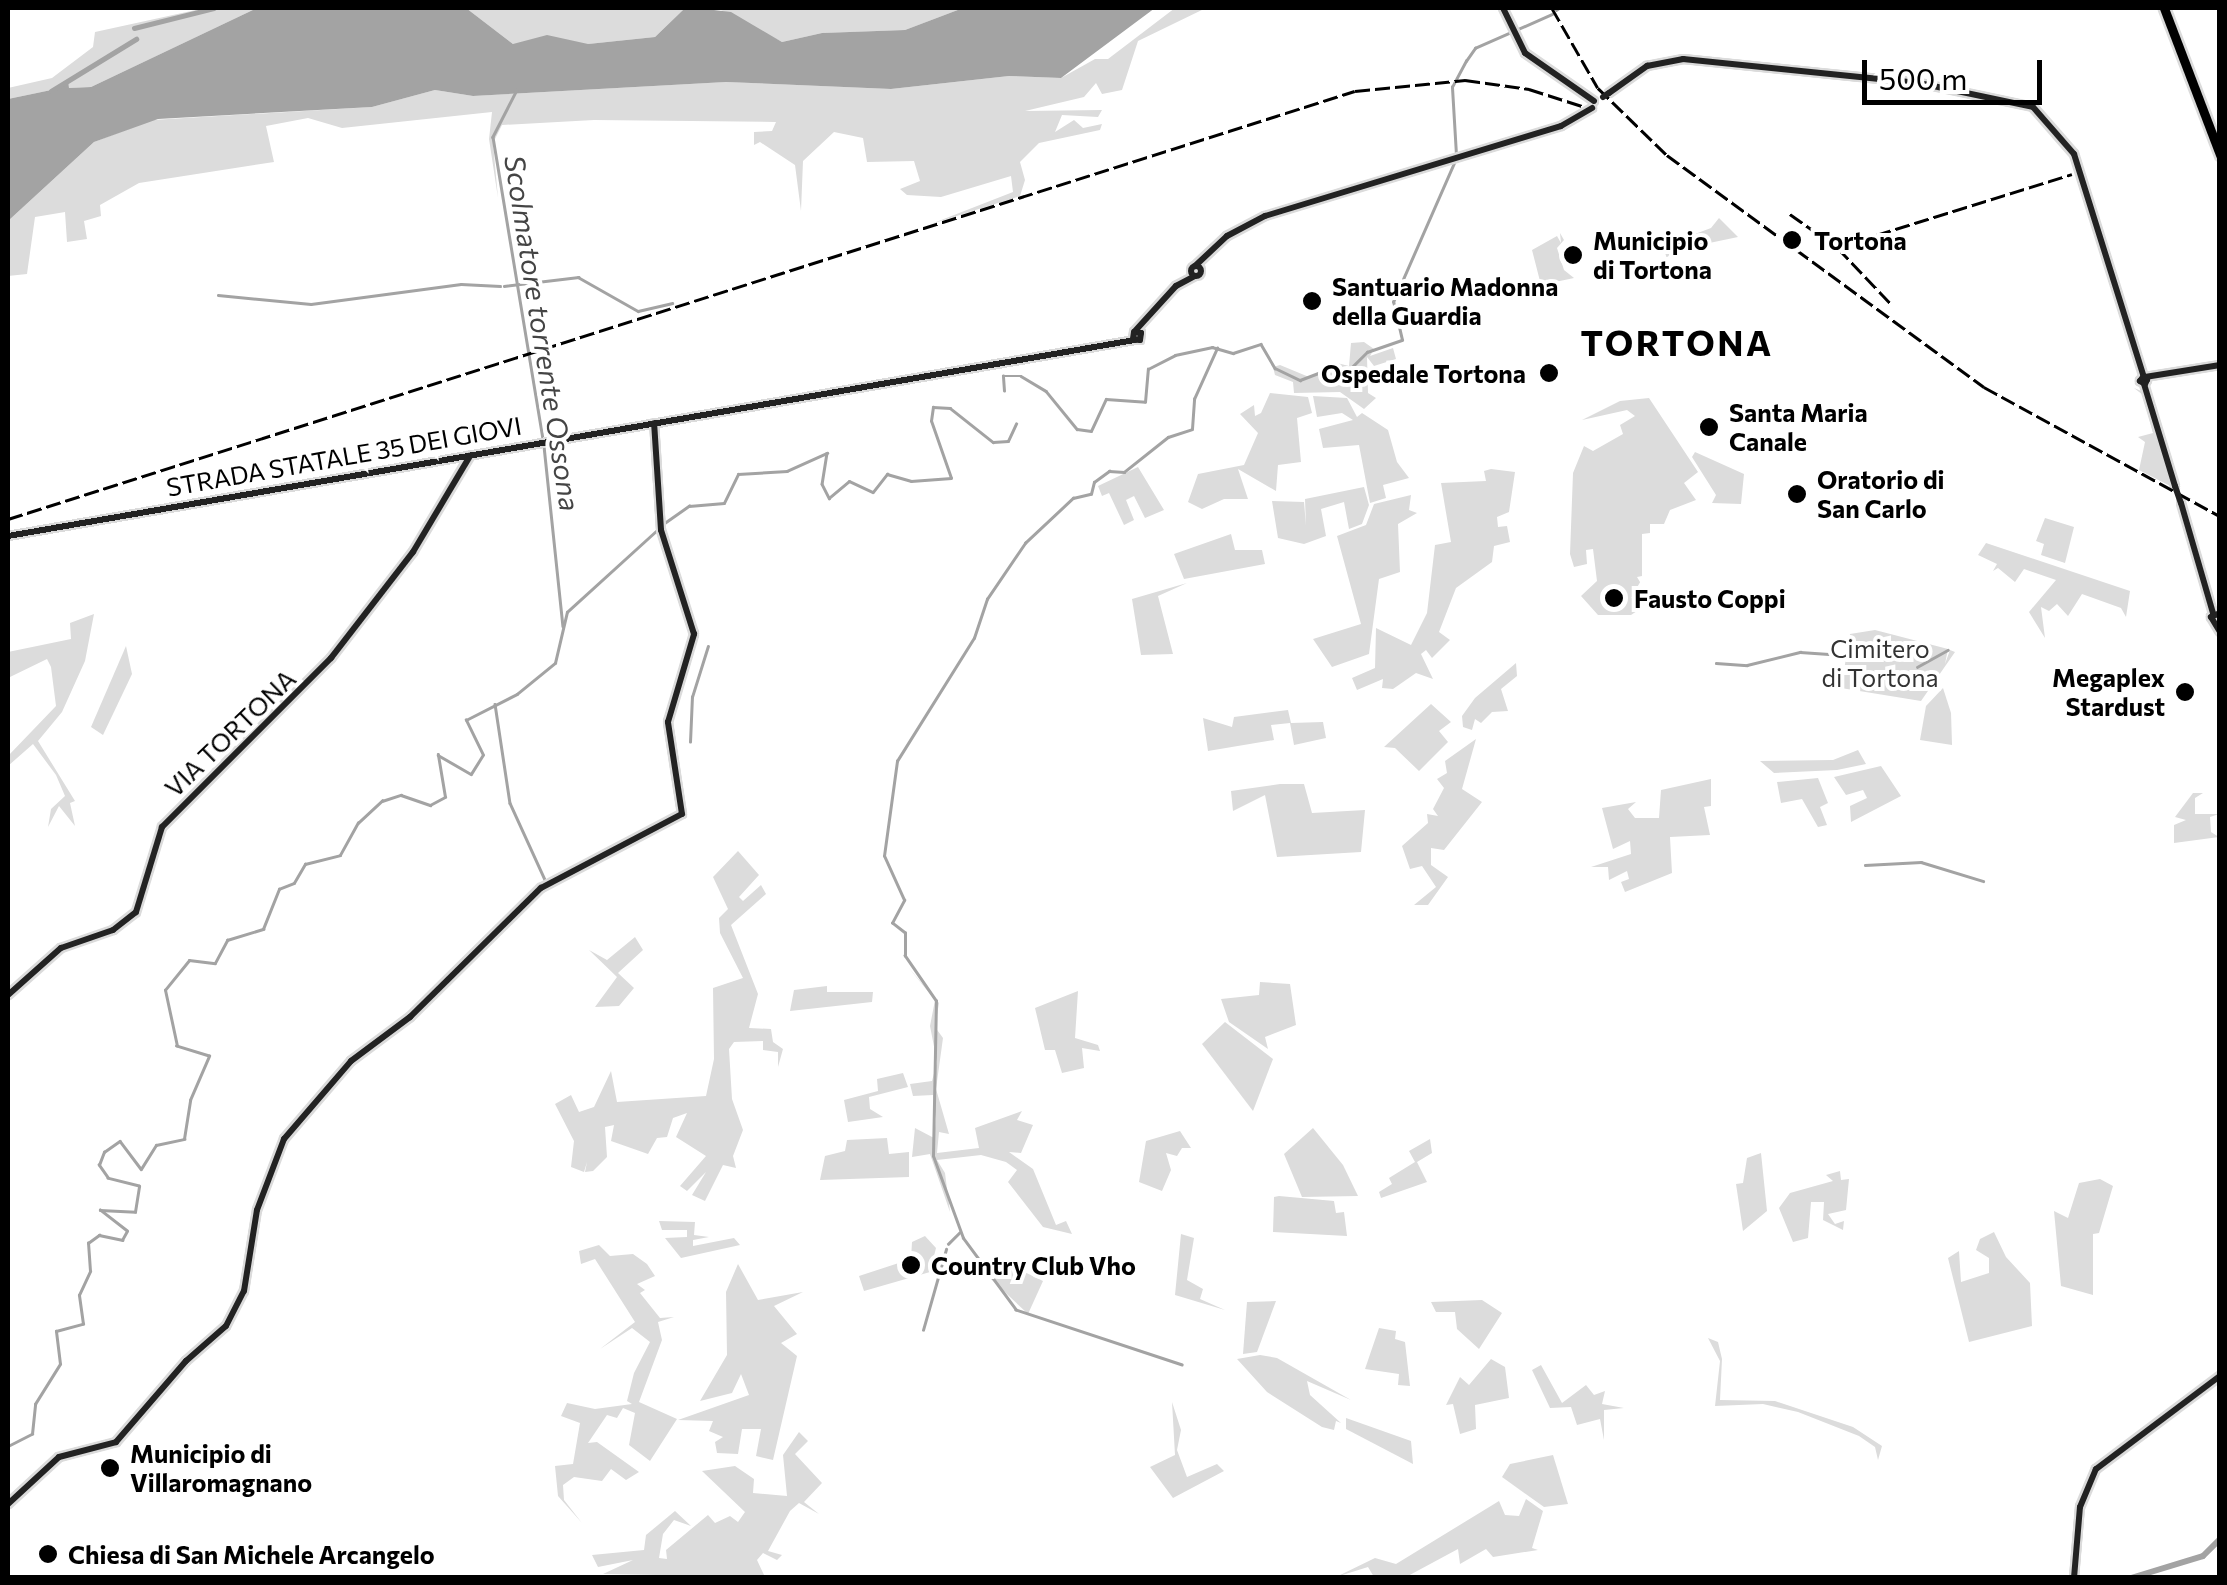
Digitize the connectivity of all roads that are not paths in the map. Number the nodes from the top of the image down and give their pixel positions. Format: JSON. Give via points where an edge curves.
{"nodes":[{"id":1,"x":1507,"y":8,"type":"edge"},
{"id":2,"x":2164,"y":8,"type":"edge"},
{"id":3,"x":1596,"y":100,"type":"junction"},
{"id":4,"x":2220,"y":155,"type":"edge"},
{"id":5,"x":2220,"y":366,"type":"edge"},
{"id":6,"x":2145,"y":380,"type":"junction"},
{"id":7,"x":654,"y":423,"type":"junction"},
{"id":8,"x":471,"y":455,"type":"junction"},
{"id":9,"x":8,"y":536,"type":"edge"},
{"id":10,"x":2217,"y":617,"type":"edge"},
{"id":11,"x":2220,"y":635,"type":"edge"},
{"id":12,"x":8,"y":995,"type":"edge"},
{"id":13,"x":2220,"y":1376,"type":"edge"},
{"id":14,"x":8,"y":1504,"type":"edge"},
{"id":15,"x":2074,"y":1578,"type":"edge"}],
"edges":[{"from":1,"to":3,"type":"main road","via":[[1525,54]]},
{"from":2,"to":4,"type":"main road"},
{"from":3,"to":6,"type":"main road","via":[[1641,68],[1676,60],[2021,101],[2062,134]]},
{"from":3,"to":7,"type":"main road","name":"STRADA STATALE 35 DEI GIOVI","via":[[1584,114],[1520,138],[1258,219],[1202,256],[1133,337]]},
{"from":5,"to":6,"type":"main road"},
{"from":6,"to":10,"type":"main road","bridge":true},
{"from":7,"to":8,"type":"main road","name":"STRADA STATALE 35 DEI GIOVI"},
{"from":7,"to":14,"type":"main road","via":[[660,526],[694,634],[668,722],[682,814],[541,888],[410,1018],[351,1061],[284,1139],[257,1210],[244,1291],[232,1320],[116,1442],[60,1457]]},
{"from":8,"to":9,"type":"main road","name":"STRADA STATALE 35 DEI GIOVI"},
{"from":8,"to":12,"type":"main road","name":"VIA TORTONA","via":[[413,552],[306,687],[162,827],[136,912],[112,930],[61,948]]},
{"from":10,"to":11,"type":"main road"},
{"from":13,"to":15,"type":"main road","via":[[2096,1470],[2080,1506]]}]}
